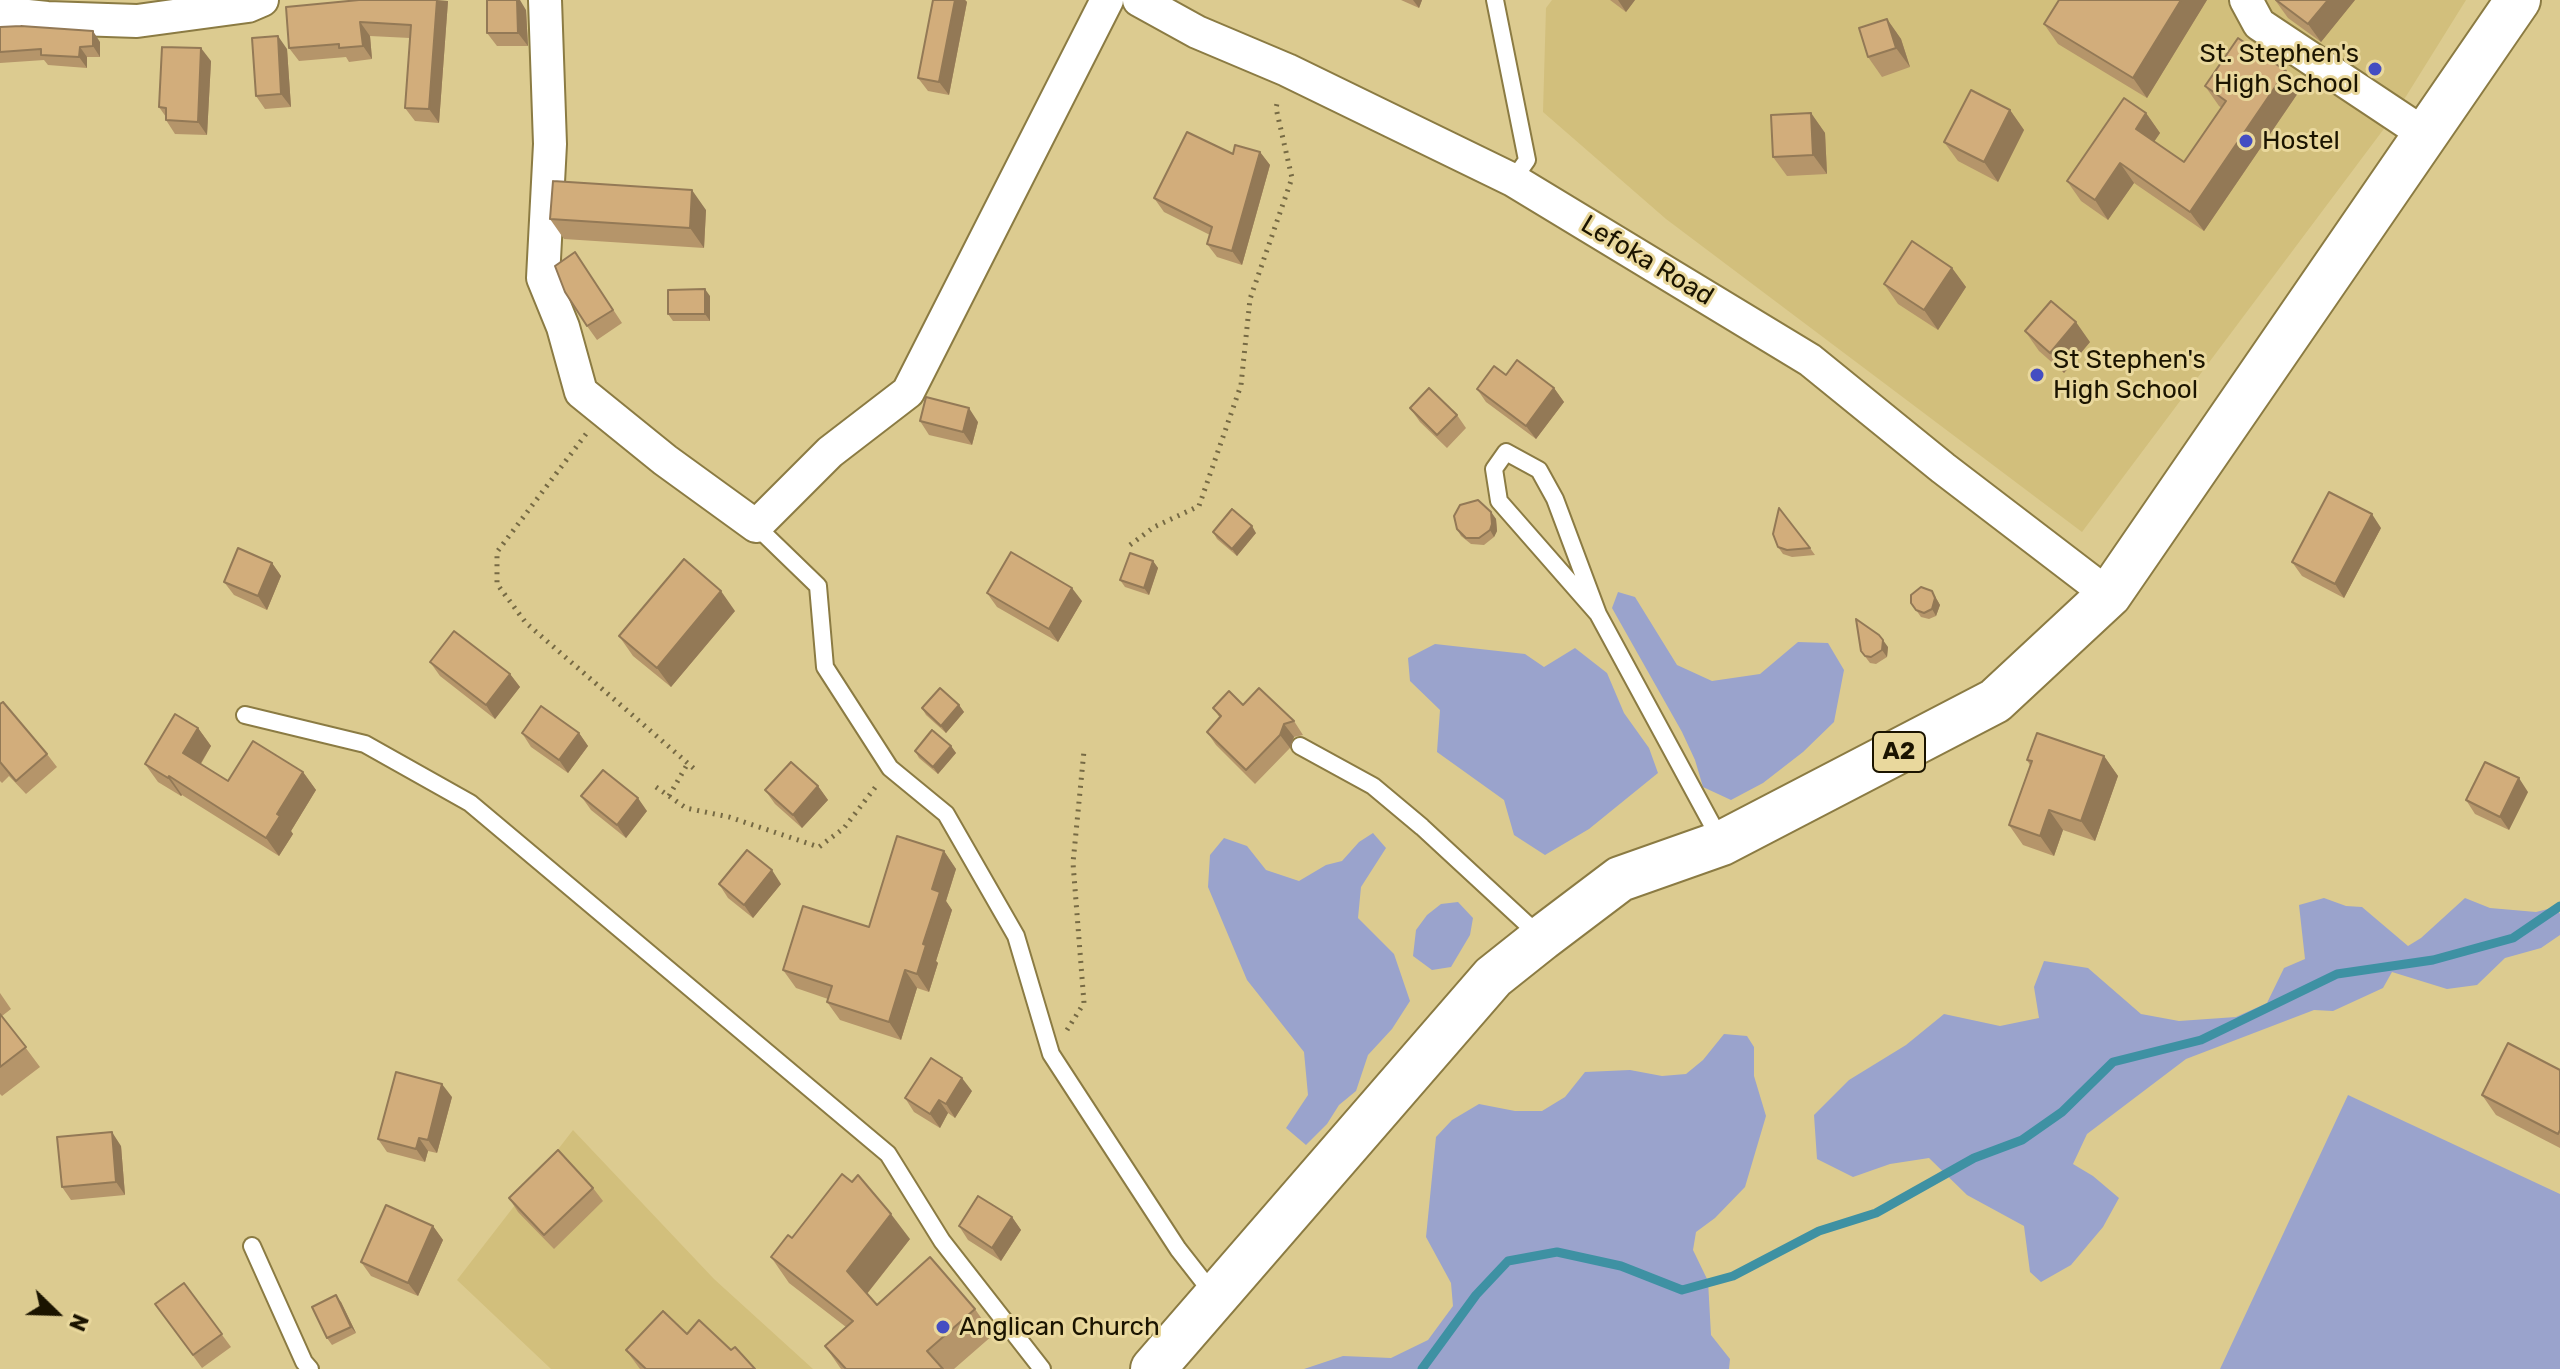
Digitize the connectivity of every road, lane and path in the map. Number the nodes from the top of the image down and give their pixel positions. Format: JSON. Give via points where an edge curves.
{"nodes":[{"id":1,"x":262,"y":0,"type":"edge"},
{"id":2,"x":545,"y":0,"type":"edge"},
{"id":3,"x":1107,"y":0,"type":"edge"},
{"id":4,"x":1139,"y":0,"type":"edge"},
{"id":5,"x":1495,"y":0,"type":"edge"},
{"id":6,"x":2246,"y":0,"type":"edge"},
{"id":7,"x":2518,"y":0,"type":"edge"},
{"id":8,"x":0,"y":13,"type":"edge"},
{"id":9,"x":1287,"y":70,"type":"junction"},
{"id":10,"x":2426,"y":135,"type":"junction"},
{"id":11,"x":1513,"y":180,"type":"junction"},
{"id":12,"x":604,"y":411,"type":"junction"},
{"id":13,"x":756,"y":526,"type":"junction"},
{"id":14,"x":1130,"y":545,"type":"dead end"},
{"id":15,"x":2109,"y":595,"type":"junction"},
{"id":16,"x":1598,"y":614,"type":"junction"},
{"id":17,"x":245,"y":715,"type":"dead end"},
{"id":18,"x":1300,"y":746,"type":"dead end"},
{"id":19,"x":1084,"y":751,"type":"dead end"},
{"id":20,"x":688,"y":763,"type":"junction"},
{"id":21,"x":890,"y":768,"type":"junction"},
{"id":22,"x":698,"y":772,"type":"dead end"},
{"id":23,"x":656,"y":787,"type":"dead end"},
{"id":24,"x":669,"y":796,"type":"junction"},
{"id":25,"x":1722,"y":843,"type":"junction"},
{"id":26,"x":1542,"y":938,"type":"junction"},
{"id":27,"x":1051,"y":1054,"type":"junction"},
{"id":28,"x":252,"y":1246,"type":"dead end"},
{"id":29,"x":1216,"y":1297,"type":"junction"},
{"id":30,"x":310,"y":1369,"type":"edge"},
{"id":31,"x":1042,"y":1369,"type":"edge"},
{"id":32,"x":1153,"y":1369,"type":"edge"}],
"edges":[{"from":1,"to":8,"type":"street","via":[[137,21]]},
{"from":2,"to":12,"type":"street","via":[[550,144],[543,278],[581,392]]},
{"from":3,"to":13,"type":"street","via":[[908,392],[830,452]]},
{"from":4,"to":9,"type":"street","name":"Lefoka Road","via":[[1197,32]]},
{"from":5,"to":11,"type":"lane","via":[[1527,160]]},
{"from":6,"to":10,"type":"street","via":[[2259,24]]},
{"from":7,"to":10,"type":"main road","number":"A2"},
{"from":9,"to":11,"type":"street","name":"Lefoka Road"},
{"from":9,"to":14,"type":"path","via":[[1276,108],[1292,178],[1250,299],[1241,385],[1199,506]]},
{"from":10,"to":15,"type":"main road","number":"A2"},
{"from":11,"to":15,"type":"street","name":"Lefoka Road","via":[[1810,360]]},
{"from":12,"to":13,"type":"street"},
{"from":12,"to":20,"type":"path","via":[[497,552],[497,584],[526,623]]},
{"from":13,"to":21,"type":"lane","via":[[818,586],[825,667]]},
{"from":15,"to":25,"type":"main road","number":"A2","via":[[1995,701]]},
{"from":16,"to":16,"type":"lane","via":[[1545,480],[1539,470],[1506,452],[1494,469],[1499,501]]},
{"from":16,"to":25,"type":"lane"},
{"from":17,"to":31,"type":"lane","via":[[365,744],[470,803],[888,1154],[942,1241]]},
{"from":18,"to":26,"type":"lane","via":[[1373,786]]},
{"from":19,"to":27,"type":"path","via":[[1073,863],[1084,1003]]},
{"from":20,"to":22,"type":"path"},
{"from":20,"to":24,"type":"path"},
{"from":21,"to":24,"type":"path","via":[[844,828],[819,847],[686,808]]},
{"from":21,"to":27,"type":"lane","via":[[946,814],[1016,936]]},
{"from":23,"to":24,"type":"path"},
{"from":25,"to":26,"type":"main road","number":"A2","via":[[1620,879]]},
{"from":26,"to":29,"type":"main road","number":"A2","via":[[1493,977]]},
{"from":27,"to":29,"type":"lane","via":[[1178,1249]]},
{"from":28,"to":30,"type":"lane"},
{"from":29,"to":32,"type":"main road","number":"A2"}]}
